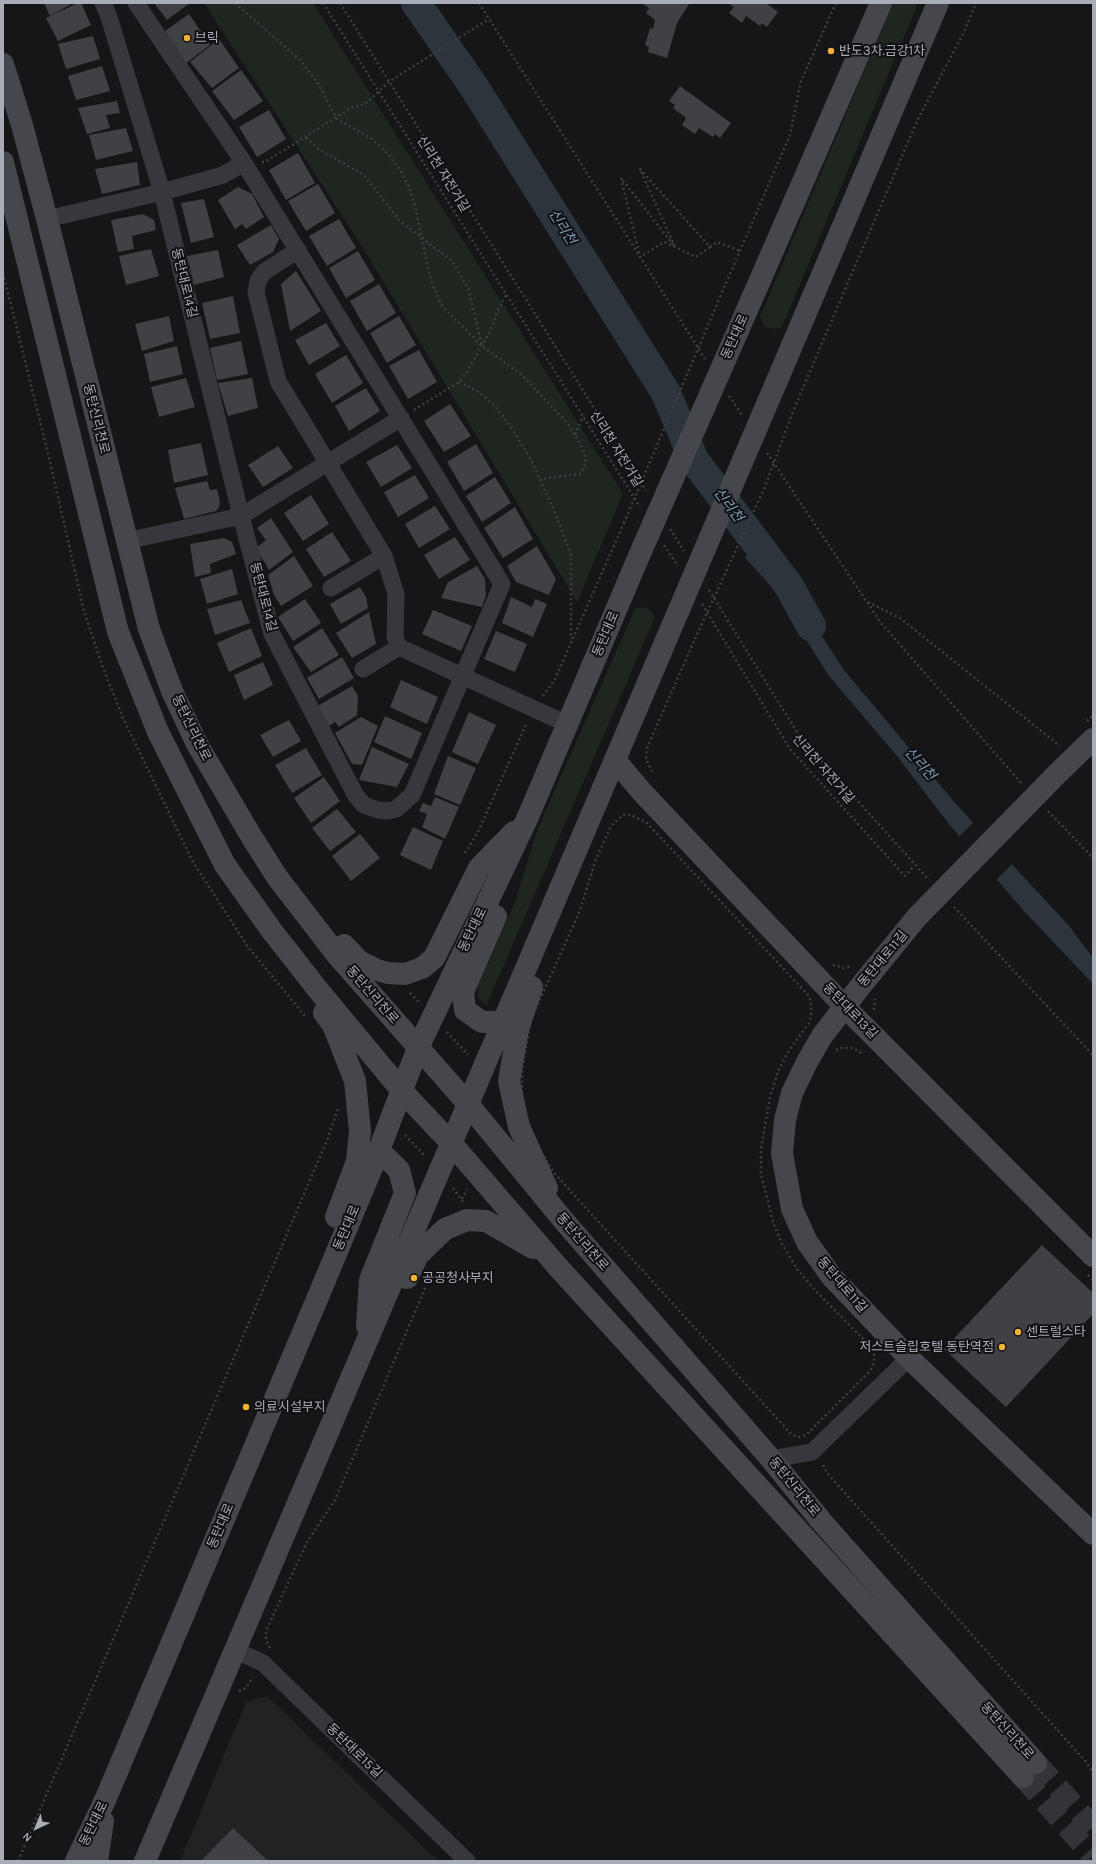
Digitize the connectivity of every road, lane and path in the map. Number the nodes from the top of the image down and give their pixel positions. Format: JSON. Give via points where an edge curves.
{"nodes":[{"id":1,"x":103,"y":3,"type":"edge"},
{"id":2,"x":136,"y":3,"type":"edge"},
{"id":3,"x":235,"y":3,"type":"edge"},
{"id":4,"x":323,"y":3,"type":"edge"},
{"id":5,"x":340,"y":3,"type":"edge"},
{"id":6,"x":836,"y":3,"type":"edge"},
{"id":7,"x":881,"y":3,"type":"edge"},
{"id":8,"x":938,"y":3,"type":"edge"},
{"id":9,"x":976,"y":3,"type":"edge"},
{"id":10,"x":489,"y":19,"type":"dead end"},
{"id":11,"x":3,"y":64,"type":"edge"},
{"id":12,"x":390,"y":81,"type":"junction"},
{"id":13,"x":380,"y":92,"type":"junction"},
{"id":14,"x":337,"y":119,"type":"junction"},
{"id":15,"x":306,"y":138,"type":"junction"},
{"id":16,"x":3,"y":162,"type":"edge"},
{"id":17,"x":244,"y":163,"type":"junction"},
{"id":18,"x":162,"y":192,"type":"junction"},
{"id":19,"x":47,"y":220,"type":"junction"},
{"id":20,"x":422,"y":238,"type":"junction"},
{"id":21,"x":675,"y":247,"type":"junction"},
{"id":22,"x":710,"y":247,"type":"junction"},
{"id":23,"x":298,"y":250,"type":"junction"},
{"id":24,"x":740,"y":251,"type":"junction"},
{"id":25,"x":507,"y":294,"type":"junction"},
{"id":26,"x":482,"y":346,"type":"junction"},
{"id":27,"x":459,"y":382,"type":"junction"},
{"id":28,"x":583,"y":416,"type":"junction"},
{"id":29,"x":401,"y":418,"type":"junction"},
{"id":30,"x":575,"y":436,"type":"junction"},
{"id":31,"x":328,"y":463,"type":"junction"},
{"id":32,"x":540,"y":479,"type":"junction"},
{"id":33,"x":648,"y":494,"type":"dead end"},
{"id":34,"x":642,"y":510,"type":"dead end"},
{"id":35,"x":241,"y":516,"type":"junction"},
{"id":36,"x":669,"y":528,"type":"dead end"},
{"id":37,"x":126,"y":541,"type":"junction"},
{"id":38,"x":663,"y":543,"type":"dead end"},
{"id":39,"x":686,"y":555,"type":"dead end"},
{"id":40,"x":384,"y":556,"type":"junction"},
{"id":41,"x":680,"y":570,"type":"dead end"},
{"id":42,"x":330,"y":588,"type":"dead end"},
{"id":43,"x":707,"y":589,"type":"dead end"},
{"id":44,"x":867,"y":602,"type":"dead end"},
{"id":45,"x":701,"y":604,"type":"dead end"},
{"id":46,"x":571,"y":641,"type":"junction"},
{"id":47,"x":399,"y":647,"type":"junction"},
{"id":48,"x":363,"y":669,"type":"dead end"},
{"id":49,"x":463,"y":676,"type":"junction"},
{"id":50,"x":534,"y":708,"type":"junction"},
{"id":51,"x":567,"y":724,"type":"junction"},
{"id":52,"x":1093,"y":739,"type":"edge"},
{"id":53,"x":1061,"y":747,"type":"dead end"},
{"id":54,"x":614,"y":760,"type":"junction"},
{"id":55,"x":657,"y":778,"type":"dead end"},
{"id":56,"x":527,"y":819,"type":"junction"},
{"id":57,"x":646,"y":822,"type":"joint"},
{"id":58,"x":250,"y":836,"type":"junction"},
{"id":59,"x":574,"y":855,"type":"junction"},
{"id":60,"x":462,"y":857,"type":"dead end"},
{"id":61,"x":915,"y":865,"type":"junction"},
{"id":62,"x":931,"y":882,"type":"dead end"},
{"id":63,"x":953,"y":906,"type":"dead end"},
{"id":64,"x":272,"y":931,"type":"junction"},
{"id":65,"x":829,"y":962,"type":"dead end"},
{"id":66,"x":852,"y":965,"type":"dead end"},
{"id":67,"x":845,"y":1007,"type":"junction"},
{"id":68,"x":503,"y":1022,"type":"junction"},
{"id":69,"x":418,"y":1048,"type":"junction"},
{"id":70,"x":1093,"y":1055,"type":"edge"},
{"id":71,"x":402,"y":1091,"type":"junction"},
{"id":72,"x":340,"y":1102,"type":"dead end"},
{"id":73,"x":468,"y":1104,"type":"junction"},
{"id":74,"x":451,"y":1143,"type":"junction"},
{"id":75,"x":376,"y":1158,"type":"junction"},
{"id":76,"x":564,"y":1221,"type":"junction"},
{"id":77,"x":1093,"y":1256,"type":"edge"},
{"id":78,"x":557,"y":1266,"type":"junction"},
{"id":79,"x":429,"y":1279,"type":"dead end"},
{"id":80,"x":315,"y":1304,"type":"junction"},
{"id":81,"x":367,"y":1341,"type":"junction"},
{"id":82,"x":909,"y":1358,"type":"junction"},
{"id":83,"x":771,"y":1458,"type":"junction"},
{"id":84,"x":825,"y":1467,"type":"dead end"},
{"id":85,"x":1093,"y":1534,"type":"edge"},
{"id":86,"x":270,"y":1648,"type":"dead end"},
{"id":87,"x":235,"y":1650,"type":"junction"},
{"id":88,"x":1093,"y":1772,"type":"edge"},
{"id":89,"x":106,"y":1798,"type":"junction"},
{"id":90,"x":18,"y":1861,"type":"edge"},
{"id":91,"x":76,"y":1861,"type":"edge"},
{"id":92,"x":97,"y":1861,"type":"edge"},
{"id":93,"x":145,"y":1861,"type":"edge"},
{"id":94,"x":467,"y":1861,"type":"edge"}],
"edges":[{"from":1,"to":18,"type":"street","name":"동탄대로14길"},
{"from":2,"to":17,"type":"street","name":"동탄대로14길"},
{"from":3,"to":14,"type":"path","via":[[300,60],[317,82]]},
{"from":4,"to":13,"type":"path","name":"신리천 자전거길"},
{"from":5,"to":12,"type":"path"},
{"from":6,"to":24,"type":"path","via":[[801,81],[790,135]]},
{"from":7,"to":51,"type":"main road","name":"동탄대로","bridge":true},
{"from":8,"to":54,"type":"main road","bridge":true},
{"from":9,"to":55,"type":"path","bridge":true,"via":[[963,34],[917,121],[794,409],[764,489],[647,748],[648,766]]},
{"from":10,"to":12,"type":"path"},
{"from":11,"to":19,"type":"main road","name":"동탄신리천로"},
{"from":12,"to":13,"type":"path"},
{"from":12,"to":33,"type":"path"},
{"from":13,"to":14,"type":"path","via":[[365,104],[352,108]]},
{"from":13,"to":25,"type":"path","name":"신리천 자전거길"},
{"from":14,"to":15,"type":"path"},
{"from":14,"to":20,"type":"path","via":[[372,139],[388,153],[401,171],[415,206]]},
{"from":15,"to":17,"type":"path","via":[[265,162]]},
{"from":15,"to":20,"type":"path","via":[[320,150],[364,175],[400,221]]},
{"from":16,"to":64,"type":"main road","name":"동탄신리천로","via":[[118,632],[158,732],[183,785],[226,865]]},
{"from":17,"to":18,"type":"street","via":[[223,175]]},
{"from":17,"to":23,"type":"street","name":"동탄대로14길"},
{"from":18,"to":19,"type":"street"},
{"from":18,"to":35,"type":"street","name":"동탄대로14길"},
{"from":19,"to":37,"type":"main road","name":"동탄신리천로"},
{"from":20,"to":26,"type":"path","via":[[431,281],[442,306]]},
{"from":20,"to":26,"type":"path","via":[[452,261],[468,288]]},
{"from":21,"to":21,"type":"path","via":[[626,185],[621,178],[640,257],[664,242]]},
{"from":21,"to":22,"type":"path","via":[[696,257]]},
{"from":21,"to":22,"type":"path","via":[[640,169]]},
{"from":22,"to":24,"type":"path","via":[[717,242]]},
{"from":23,"to":29,"type":"street","name":"동탄대로14길"},
{"from":23,"to":31,"type":"street","via":[[264,272],[258,281],[256,292],[278,381]]},
{"from":24,"to":46,"type":"path","bridge":true},
{"from":25,"to":26,"type":"path"},
{"from":25,"to":28,"type":"path","name":"신리천 자전거길"},
{"from":26,"to":27,"type":"path"},
{"from":26,"to":30,"type":"path","via":[[523,376],[568,424]]},
{"from":27,"to":29,"type":"path"},
{"from":27,"to":32,"type":"path","via":[[477,391],[494,405],[509,424]]},
{"from":28,"to":30,"type":"path"},
{"from":28,"to":34,"type":"path","name":"신리천 자전거길"},
{"from":29,"to":31,"type":"street"},
{"from":29,"to":49,"type":"street","name":"동탄대로14길","via":[[502,584]]},
{"from":30,"to":32,"type":"path","via":[[586,458],[580,474]]},
{"from":31,"to":35,"type":"street"},
{"from":31,"to":40,"type":"street"},
{"from":32,"to":46,"type":"path","via":[[571,555]]},
{"from":35,"to":37,"type":"street"},
{"from":35,"to":49,"type":"street","name":"동탄대로14길","via":[[272,634],[356,796],[364,805],[388,811],[396,809],[412,795]]},
{"from":36,"to":39,"type":"path"},
{"from":37,"to":58,"type":"main road","name":"동탄신리천로","via":[[149,629],[172,691],[197,744]]},
{"from":38,"to":41,"type":"path"},
{"from":40,"to":42,"type":"street"},
{"from":40,"to":47,"type":"street","via":[[396,594],[395,637]]},
{"from":43,"to":61,"type":"path","via":[[800,737]]},
{"from":44,"to":53,"type":"path","via":[[900,618]]},
{"from":45,"to":61,"type":"path","name":"신리천 자전거길","via":[[790,749],[905,876]]},
{"from":46,"to":50,"type":"path","via":[[555,679]]},
{"from":47,"to":48,"type":"street"},
{"from":47,"to":49,"type":"street"},
{"from":49,"to":50,"type":"street"},
{"from":50,"to":51,"type":"street"},
{"from":50,"to":60,"type":"path","via":[[478,832]]},
{"from":51,"to":56,"type":"main road","name":"동탄대로"},
{"from":52,"to":67,"type":"main road","name":"동탄대로11길","bridge":true,"via":[[917,917]]},
{"from":54,"to":59,"type":"main road"},
{"from":54,"to":67,"type":"main road","name":"동탄대로13길"},
{"from":56,"to":58,"type":"main road","via":[[479,868],[434,958],[422,968],[405,974],[377,970],[359,961],[312,905],[279,858]]},
{"from":56,"to":68,"type":"main road","via":[[508,887],[463,992],[465,1010],[482,1022]]},
{"from":56,"to":69,"type":"main road","name":"동탄대로"},
{"from":57,"to":57,"type":"path","via":[[630,815],[623,815],[611,826],[595,862],[579,913],[531,1019],[522,1070],[522,1098],[538,1148],[556,1175],[792,1435],[799,1437],[806,1435],[869,1372],[875,1357],[870,1346],[797,1269],[773,1222],[761,1174],[770,1097],[778,1071],[788,1052],[809,1023],[811,1001]]},
{"from":58,"to":69,"type":"main road","name":"동탄신리천로","via":[[307,917]]},
{"from":59,"to":68,"type":"main road"},
{"from":59,"to":76,"type":"main road","via":[[518,1029],[509,1081],[519,1127]]},
{"from":61,"to":62,"type":"path"},
{"from":63,"to":70,"type":"path"},
{"from":64,"to":71,"type":"main road","name":"동탄신리천로"},
{"from":64,"to":80,"type":"main road","via":[[293,972],[333,1025],[355,1081],[360,1130],[357,1161],[329,1234]]},
{"from":65,"to":66,"type":"path","via":[[844,968]]},
{"from":67,"to":77,"type":"main road","name":"동탄대로13길"},
{"from":67,"to":82,"type":"main road","name":"동탄대로11길","via":[[822,1036],[806,1062],[792,1093],[785,1120],[782,1153],[786,1182],[792,1209],[807,1242],[832,1277]]},
{"from":68,"to":73,"type":"main road"},
{"from":69,"to":71,"type":"main road","name":"동탄대로"},
{"from":69,"to":73,"type":"main road","name":"동탄신리천로"},
{"from":71,"to":74,"type":"main road","name":"동탄신리천로"},
{"from":71,"to":75,"type":"main road","name":"동탄대로"},
{"from":72,"to":90,"type":"path","via":[[328,1138]]},
{"from":73,"to":74,"type":"main road"},
{"from":73,"to":76,"type":"main road","name":"동탄신리천로"},
{"from":74,"to":78,"type":"main road","name":"동탄신리천로"},
{"from":74,"to":81,"type":"main road"},
{"from":75,"to":80,"type":"main road","name":"동탄대로"},
{"from":75,"to":81,"type":"main road","via":[[387,1158],[399,1170],[405,1193],[370,1280]]},
{"from":76,"to":83,"type":"main road","name":"동탄신리천로"},
{"from":78,"to":81,"type":"main road","via":[[522,1240],[486,1221],[467,1220],[445,1230],[418,1255],[395,1305]]},
{"from":78,"to":83,"type":"main road","name":"동탄신리천로","via":[[1030,1770]]},
{"from":79,"to":86,"type":"path","via":[[335,1500],[307,1542],[266,1631],[266,1640]]},
{"from":80,"to":89,"type":"main road","name":"동탄대로"},
{"from":81,"to":87,"type":"main road"},
{"from":82,"to":83,"type":"street","via":[[812,1452]]},
{"from":82,"to":85,"type":"main road","name":"동탄대로11길"},
{"from":84,"to":88,"type":"path","via":[[827,1473]]},
{"from":87,"to":93,"type":"main road"},
{"from":87,"to":94,"type":"street","name":"동탄대로15길","via":[[263,1663]]},
{"from":89,"to":91,"type":"main road","name":"동탄대로"},
{"from":89,"to":92,"type":"main road"}]}
